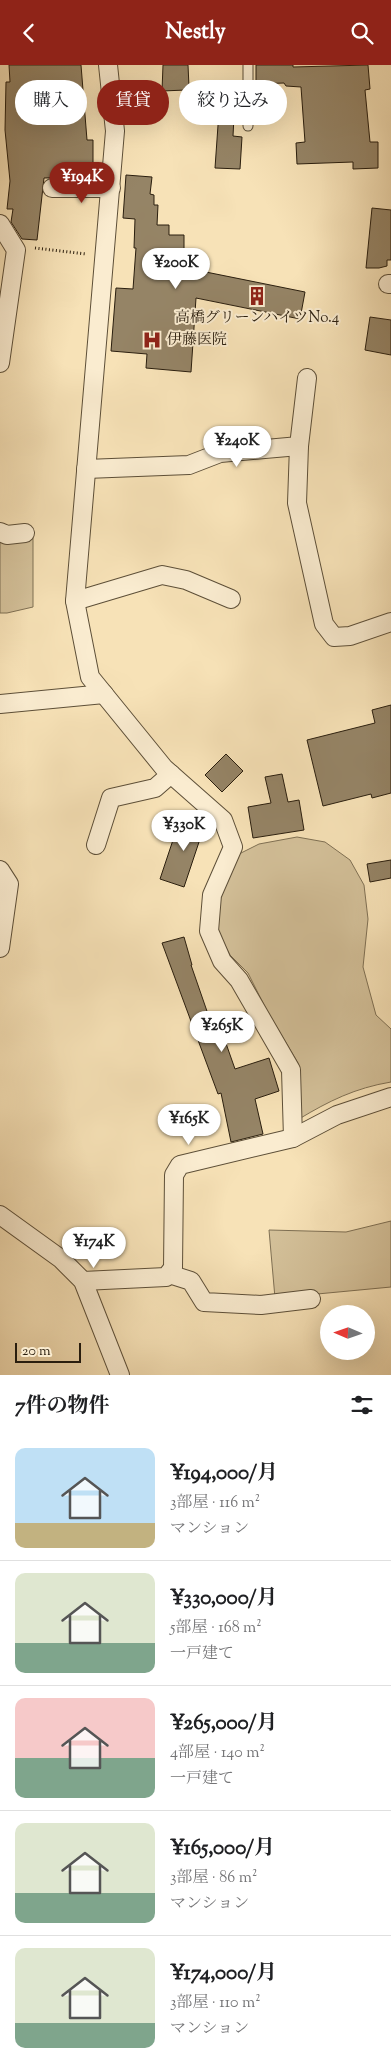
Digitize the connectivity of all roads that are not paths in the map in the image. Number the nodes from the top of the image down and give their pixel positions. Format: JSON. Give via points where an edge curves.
{"nodes":[{"id":1,"x":108,"y":65,"type":"edge"},
{"id":2,"x":248,"y":65,"type":"edge"},
{"id":3,"x":248,"y":126,"type":"dead end"},
{"id":4,"x":52,"y":188,"type":"dead end"},
{"id":5,"x":111,"y":188,"type":"junction"},
{"id":6,"x":0,"y":224,"type":"edge"},
{"id":7,"x":0,"y":363,"type":"edge"},
{"id":8,"x":307,"y":378,"type":"dead end"},
{"id":9,"x":299,"y":446,"type":"junction"},
{"id":10,"x":86,"y":469,"type":"junction"},
{"id":11,"x":0,"y":532,"type":"edge"},
{"id":12,"x":25,"y":533,"type":"dead end"},
{"id":13,"x":231,"y":599,"type":"dead end"},
{"id":14,"x":75,"y":601,"type":"junction"},
{"id":15,"x":391,"y":622,"type":"edge"},
{"id":16,"x":104,"y":694,"type":"junction"},
{"id":17,"x":0,"y":704,"type":"edge"},
{"id":18,"x":171,"y":774,"type":"junction"},
{"id":19,"x":96,"y":845,"type":"dead end"},
{"id":20,"x":0,"y":870,"type":"edge"},
{"id":21,"x":0,"y":948,"type":"edge"},
{"id":22,"x":391,"y":1097,"type":"edge"},
{"id":23,"x":293,"y":1138,"type":"junction"},
{"id":24,"x":0,"y":1215,"type":"edge"},
{"id":25,"x":169,"y":1274,"type":"junction"},
{"id":26,"x":83,"y":1281,"type":"junction"},
{"id":27,"x":311,"y":1299,"type":"dead end"},
{"id":28,"x":120,"y":1375,"type":"edge"}],
"edges":[{"from":1,"to":5,"type":"street","via":[[115,131]]},
{"from":2,"to":3,"type":"lane"},
{"from":4,"to":5,"type":"street"},
{"from":5,"to":10,"type":"street"},
{"from":6,"to":7,"type":"street","via":[[16,250]]},
{"from":8,"to":9,"type":"street"},
{"from":9,"to":10,"type":"street","via":[[220,453],[189,465]]},
{"from":9,"to":15,"type":"street","via":[[297,503],[324,624],[334,637],[350,636]]},
{"from":10,"to":14,"type":"street"},
{"from":11,"to":12,"type":"street","via":[[6,535]]},
{"from":13,"to":14,"type":"street","via":[[186,580],[162,575]]},
{"from":14,"to":16,"type":"street","via":[[90,677]]},
{"from":16,"to":17,"type":"street"},
{"from":16,"to":18,"type":"street"},
{"from":18,"to":19,"type":"street","via":[[155,788],[111,797]]},
{"from":18,"to":23,"type":"street","via":[[223,820],[233,847],[212,895],[209,931],[222,961],[238,981],[291,1070]]},
{"from":20,"to":21,"type":"street","via":[[9,884]]},
{"from":22,"to":23,"type":"street","via":[[337,1115]]},
{"from":23,"to":25,"type":"street","via":[[180,1165],[174,1175],[173,1268]]},
{"from":24,"to":26,"type":"street","via":[[61,1259]]},
{"from":25,"to":26,"type":"street","via":[[166,1277]]},
{"from":25,"to":27,"type":"street","via":[[191,1281],[204,1302],[260,1305]]},
{"from":26,"to":28,"type":"street"}]}
